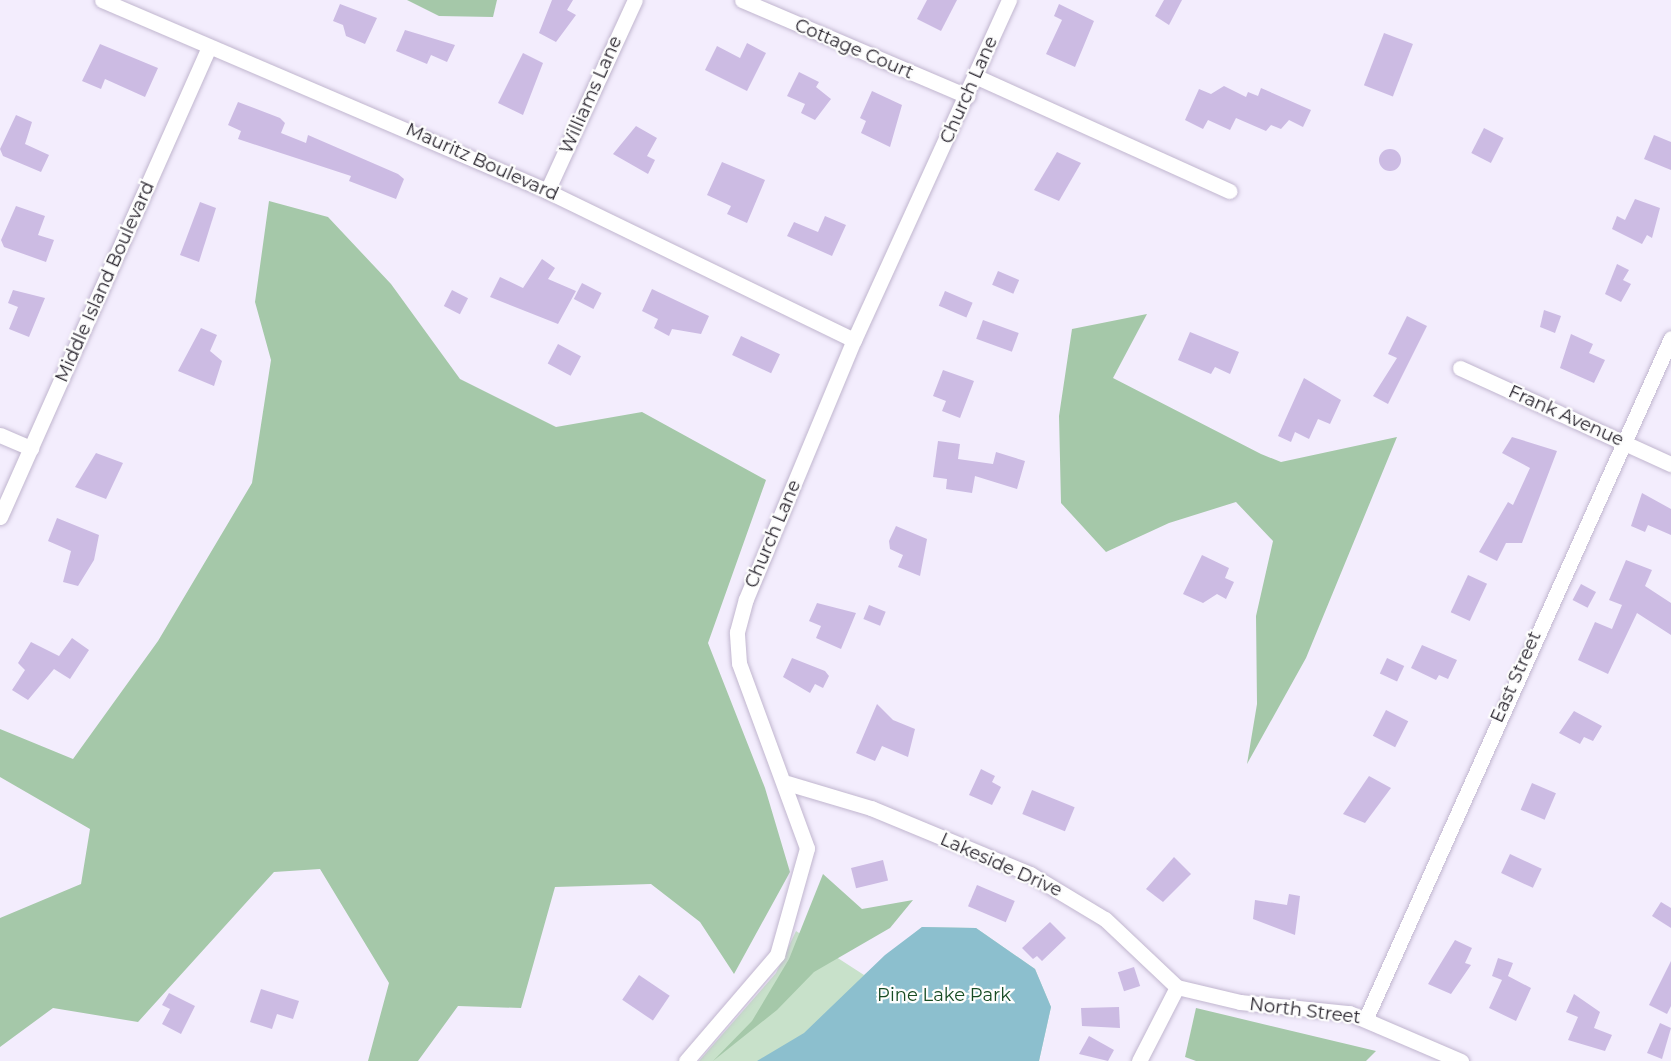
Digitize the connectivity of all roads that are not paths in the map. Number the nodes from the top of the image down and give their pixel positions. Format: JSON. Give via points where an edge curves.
{"nodes":[{"id":1,"x":102,"y":0,"type":"edge"},
{"id":2,"x":635,"y":0,"type":"edge"},
{"id":3,"x":742,"y":0,"type":"edge"},
{"id":4,"x":1009,"y":0,"type":"edge"},
{"id":5,"x":209,"y":47,"type":"junction"},
{"id":6,"x":977,"y":77,"type":"junction"},
{"id":7,"x":967,"y":96,"type":"junction"},
{"id":8,"x":547,"y":191,"type":"junction"},
{"id":9,"x":1229,"y":191,"type":"dead end"},
{"id":10,"x":1671,"y":338,"type":"edge"},
{"id":11,"x":854,"y":340,"type":"junction"},
{"id":12,"x":1460,"y":368,"type":"dead end"},
{"id":13,"x":0,"y":435,"type":"edge"},
{"id":14,"x":1622,"y":442,"type":"junction"},
{"id":15,"x":31,"y":448,"type":"junction"},
{"id":16,"x":1671,"y":464,"type":"edge"},
{"id":17,"x":0,"y":517,"type":"edge"},
{"id":18,"x":787,"y":783,"type":"junction"},
{"id":19,"x":1178,"y":987,"type":"junction"},
{"id":20,"x":1366,"y":1018,"type":"junction"},
{"id":21,"x":686,"y":1061,"type":"edge"},
{"id":22,"x":1139,"y":1061,"type":"edge"},
{"id":23,"x":1461,"y":1061,"type":"edge"}],
"edges":[{"from":1,"to":5,"type":"street","name":"Mauritz Boulevard"},
{"from":2,"to":8,"type":"street","name":"Williams Lane"},
{"from":3,"to":7,"type":"street","name":"Cottage Court"},
{"from":4,"to":6,"type":"street","name":"Church Lane"},
{"from":5,"to":8,"type":"street","name":"Mauritz Boulevard"},
{"from":5,"to":15,"type":"street","name":"Middle Island Boulevard"},
{"from":6,"to":7,"type":"street","name":"Church Lane"},
{"from":6,"to":9,"type":"street"},
{"from":7,"to":11,"type":"street","name":"Church Lane"},
{"from":8,"to":11,"type":"street","name":"Mauritz Boulevard"},
{"from":10,"to":14,"type":"street","name":"East Street"},
{"from":11,"to":18,"type":"street","name":"Church Lane","via":[[770,534],[737,632],[739,663]]},
{"from":12,"to":14,"type":"street","name":"Frank Avenue"},
{"from":13,"to":15,"type":"street"},
{"from":14,"to":16,"type":"street","name":"Frank Avenue"},
{"from":14,"to":20,"type":"street","name":"East Street"},
{"from":15,"to":17,"type":"street","name":"Middle Island Boulevard"},
{"from":18,"to":19,"type":"street","name":"Lakeside Drive","via":[[871,808],[1030,874],[1105,919]]},
{"from":18,"to":21,"type":"street","name":"Church Lane","via":[[807,848],[781,944],[739,1004]]},
{"from":19,"to":20,"type":"street","name":"North Street","via":[[1240,1002]]},
{"from":19,"to":22,"type":"street"},
{"from":20,"to":23,"type":"street","name":"North Street"}]}
